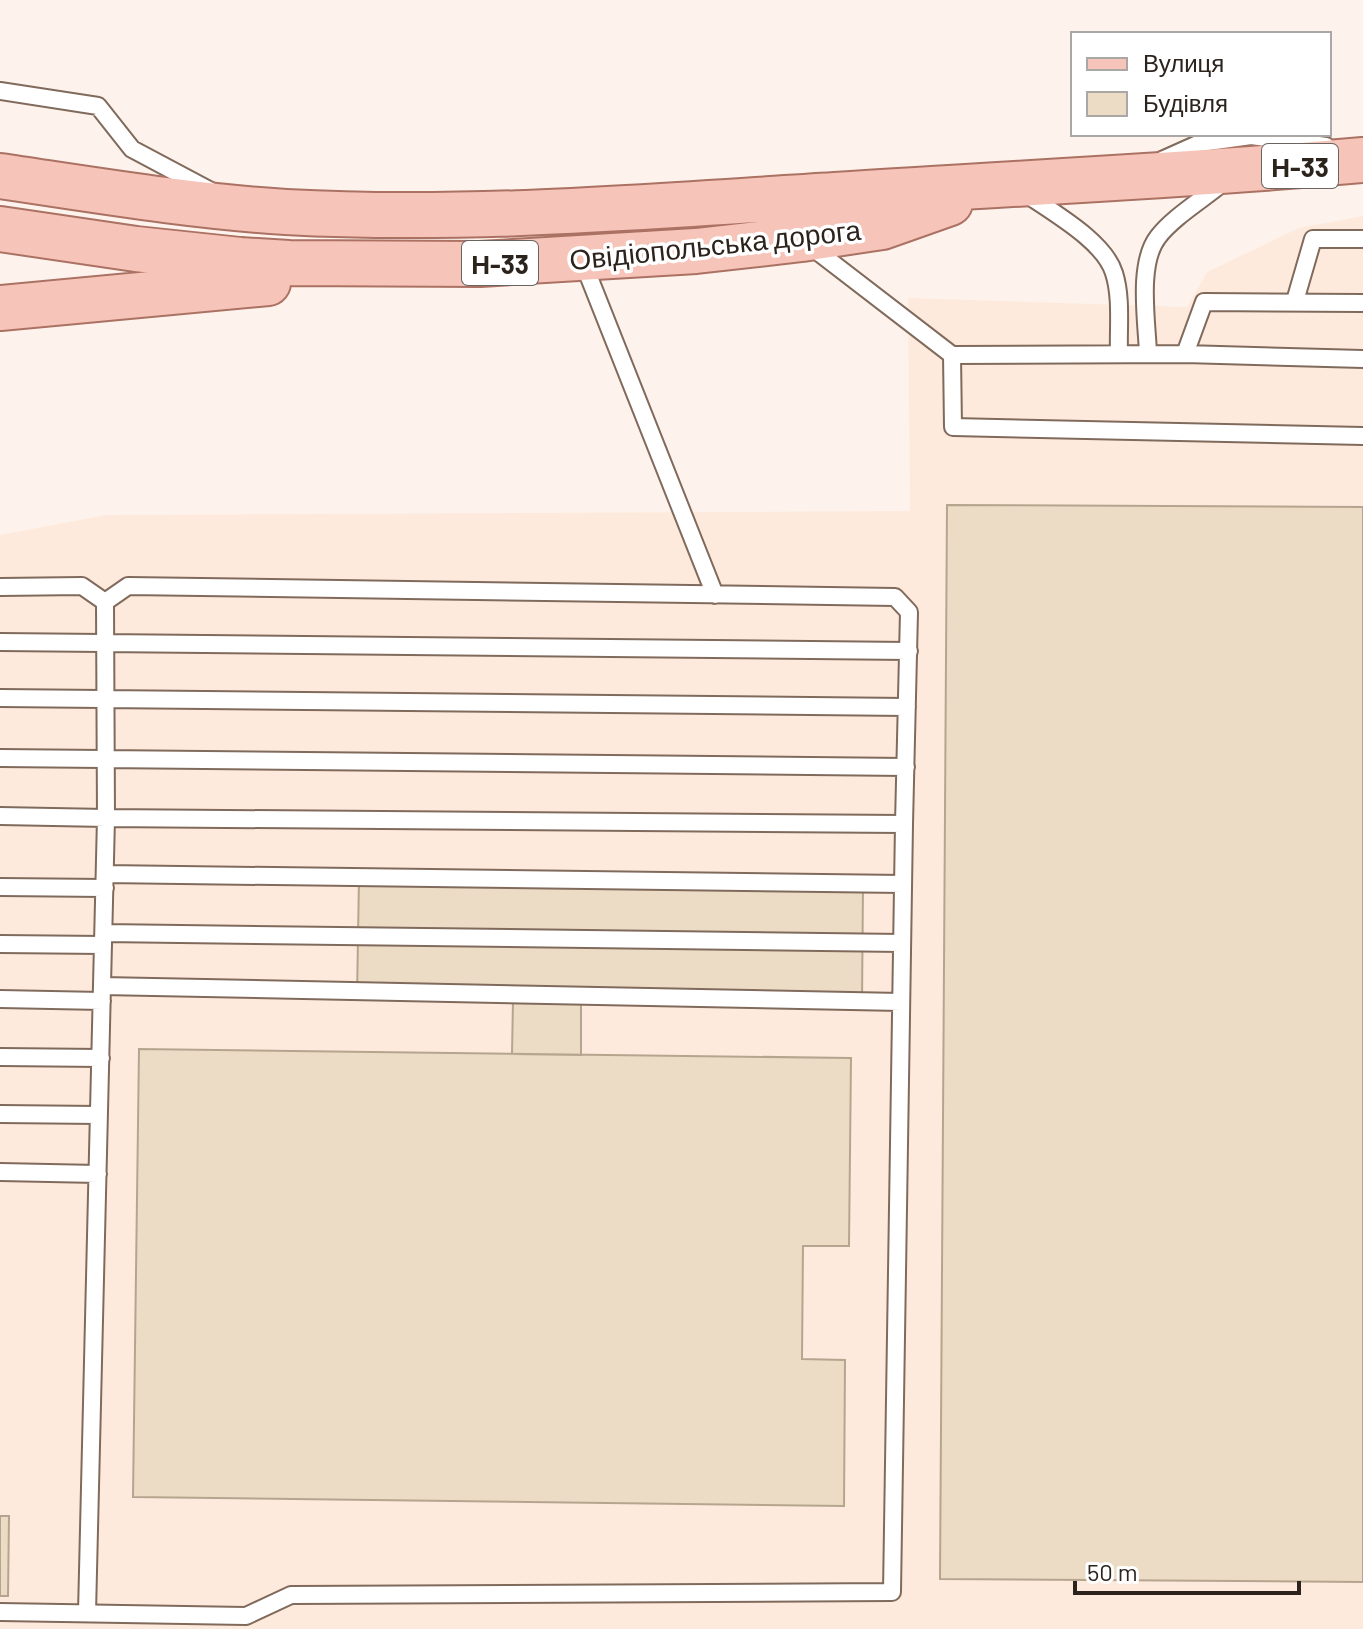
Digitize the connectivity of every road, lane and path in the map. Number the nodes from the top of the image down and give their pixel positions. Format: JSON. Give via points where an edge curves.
{"nodes":[{"id":1,"x":0,"y":91,"type":"edge"},
{"id":2,"x":1363,"y":153,"type":"edge"},
{"id":3,"x":1363,"y":160,"type":"edge"},
{"id":4,"x":1238,"y":171,"type":"junction"},
{"id":5,"x":0,"y":176,"type":"edge"},
{"id":6,"x":1137,"y":177,"type":"junction"},
{"id":7,"x":1004,"y":186,"type":"junction"},
{"id":8,"x":244,"y":209,"type":"junction"},
{"id":9,"x":0,"y":229,"type":"edge"},
{"id":10,"x":802,"y":239,"type":"junction"},
{"id":11,"x":1363,"y":239,"type":"edge"},
{"id":12,"x":582,"y":259,"type":"junction"},
{"id":13,"x":480,"y":264,"type":"junction"},
{"id":14,"x":1295,"y":301,"type":"junction"},
{"id":15,"x":1363,"y":303,"type":"edge"},
{"id":16,"x":0,"y":308,"type":"edge"},
{"id":17,"x":1119,"y":354,"type":"junction"},
{"id":18,"x":1148,"y":354,"type":"junction"},
{"id":19,"x":1185,"y":354,"type":"junction"},
{"id":20,"x":952,"y":355,"type":"junction"},
{"id":21,"x":1363,"y":359,"type":"edge"},
{"id":22,"x":1363,"y":436,"type":"edge"},
{"id":23,"x":0,"y":587,"type":"edge"},
{"id":24,"x":715,"y":595,"type":"junction"},
{"id":25,"x":105,"y":602,"type":"junction"},
{"id":26,"x":0,"y":642,"type":"edge"},
{"id":27,"x":105,"y":643,"type":"junction"},
{"id":28,"x":909,"y":651,"type":"junction"},
{"id":29,"x":0,"y":698,"type":"edge"},
{"id":30,"x":106,"y":699,"type":"junction"},
{"id":31,"x":907,"y":707,"type":"junction"},
{"id":32,"x":0,"y":758,"type":"edge"},
{"id":33,"x":106,"y":758,"type":"junction"},
{"id":34,"x":906,"y":767,"type":"junction"},
{"id":35,"x":0,"y":816,"type":"edge"},
{"id":36,"x":106,"y":818,"type":"junction"},
{"id":37,"x":904,"y":824,"type":"junction"},
{"id":38,"x":105,"y":881,"type":"junction"},
{"id":39,"x":903,"y":884,"type":"junction"},
{"id":40,"x":0,"y":887,"type":"edge"},
{"id":41,"x":103,"y":939,"type":"junction"},
{"id":42,"x":902,"y":943,"type":"junction"},
{"id":43,"x":0,"y":944,"type":"edge"},
{"id":44,"x":102,"y":994,"type":"junction"},
{"id":45,"x":0,"y":999,"type":"edge"},
{"id":46,"x":901,"y":1002,"type":"junction"},
{"id":47,"x":0,"y":1057,"type":"edge"},
{"id":48,"x":101,"y":1058,"type":"junction"},
{"id":49,"x":0,"y":1114,"type":"edge"},
{"id":50,"x":99,"y":1115,"type":"junction"},
{"id":51,"x":0,"y":1172,"type":"edge"},
{"id":52,"x":98,"y":1174,"type":"junction"},
{"id":53,"x":0,"y":1612,"type":"edge"},
{"id":54,"x":87,"y":1613,"type":"junction"}],
"edges":[{"from":1,"to":8,"type":"lane","via":[[98,106],[132,149]]},
{"from":2,"to":6,"type":"lane","via":[[1251,136],[1200,143],[1156,162]]},
{"from":3,"to":4,"type":"main road","name":"Овідіопольська дорога","number":"Н-33"},
{"from":4,"to":6,"type":"main road","name":"Овідіопольська дорога","number":"Н-33"},
{"from":4,"to":18,"type":"lane","via":[[1158,237],[1149,253]]},
{"from":5,"to":8,"type":"main road","name":"Овідіопольська дорога","number":"Н-33"},
{"from":6,"to":7,"type":"main road","name":"Овідіопольська дорога","number":"Н-33"},
{"from":7,"to":8,"type":"main road","name":"Овідіопольська дорога","number":"Н-33","via":[[552,213]]},
{"from":7,"to":10,"type":"main road","name":"Овідіопольська дорога","number":"Н-33","via":[[882,227]]},
{"from":7,"to":17,"type":"lane","via":[[1092,241],[1108,257],[1118,295]]},
{"from":9,"to":13,"type":"main road","name":"Овідіопольська дорога","number":"Н-33","via":[[240,260]]},
{"from":10,"to":12,"type":"main road","name":"Овідіопольська дорога","number":"Н-33"},
{"from":10,"to":20,"type":"lane"},
{"from":11,"to":14,"type":"lane","via":[[1313,239]]},
{"from":12,"to":13,"type":"main road","name":"Овідіопольська дорога","number":"Н-33"},
{"from":12,"to":24,"type":"lane"},
{"from":13,"to":16,"type":"main road"},
{"from":14,"to":15,"type":"lane"},
{"from":14,"to":19,"type":"lane","via":[[1204,302]]},
{"from":17,"to":18,"type":"lane"},
{"from":17,"to":20,"type":"lane"},
{"from":18,"to":19,"type":"lane"},
{"from":19,"to":21,"type":"lane"},
{"from":20,"to":22,"type":"lane","via":[[953,427]]},
{"from":23,"to":25,"type":"lane","via":[[82,586]]},
{"from":24,"to":25,"type":"lane","via":[[128,586]]},
{"from":24,"to":28,"type":"lane","via":[[895,597],[909,612]]},
{"from":25,"to":27,"type":"lane"},
{"from":26,"to":27,"type":"lane"},
{"from":27,"to":28,"type":"lane"},
{"from":27,"to":30,"type":"lane"},
{"from":28,"to":31,"type":"lane"},
{"from":29,"to":30,"type":"lane"},
{"from":30,"to":31,"type":"lane"},
{"from":30,"to":33,"type":"lane"},
{"from":31,"to":34,"type":"lane"},
{"from":32,"to":33,"type":"lane"},
{"from":33,"to":34,"type":"lane"},
{"from":33,"to":36,"type":"lane"},
{"from":34,"to":37,"type":"lane"},
{"from":35,"to":36,"type":"lane"},
{"from":36,"to":37,"type":"lane"},
{"from":36,"to":38,"type":"lane"},
{"from":37,"to":39,"type":"lane"},
{"from":38,"to":39,"type":"lane"},
{"from":38,"to":40,"type":"lane"},
{"from":38,"to":41,"type":"lane"},
{"from":39,"to":42,"type":"lane"},
{"from":41,"to":42,"type":"lane"},
{"from":41,"to":43,"type":"lane"},
{"from":41,"to":44,"type":"lane"},
{"from":42,"to":46,"type":"lane"},
{"from":44,"to":45,"type":"lane"},
{"from":44,"to":46,"type":"lane"},
{"from":44,"to":48,"type":"lane"},
{"from":46,"to":54,"type":"lane","via":[[892,1592],[291,1595],[246,1616]]},
{"from":47,"to":48,"type":"lane"},
{"from":48,"to":50,"type":"lane"},
{"from":49,"to":50,"type":"lane"},
{"from":50,"to":52,"type":"lane"},
{"from":51,"to":52,"type":"lane"},
{"from":52,"to":54,"type":"lane"},
{"from":53,"to":54,"type":"lane"}]}
